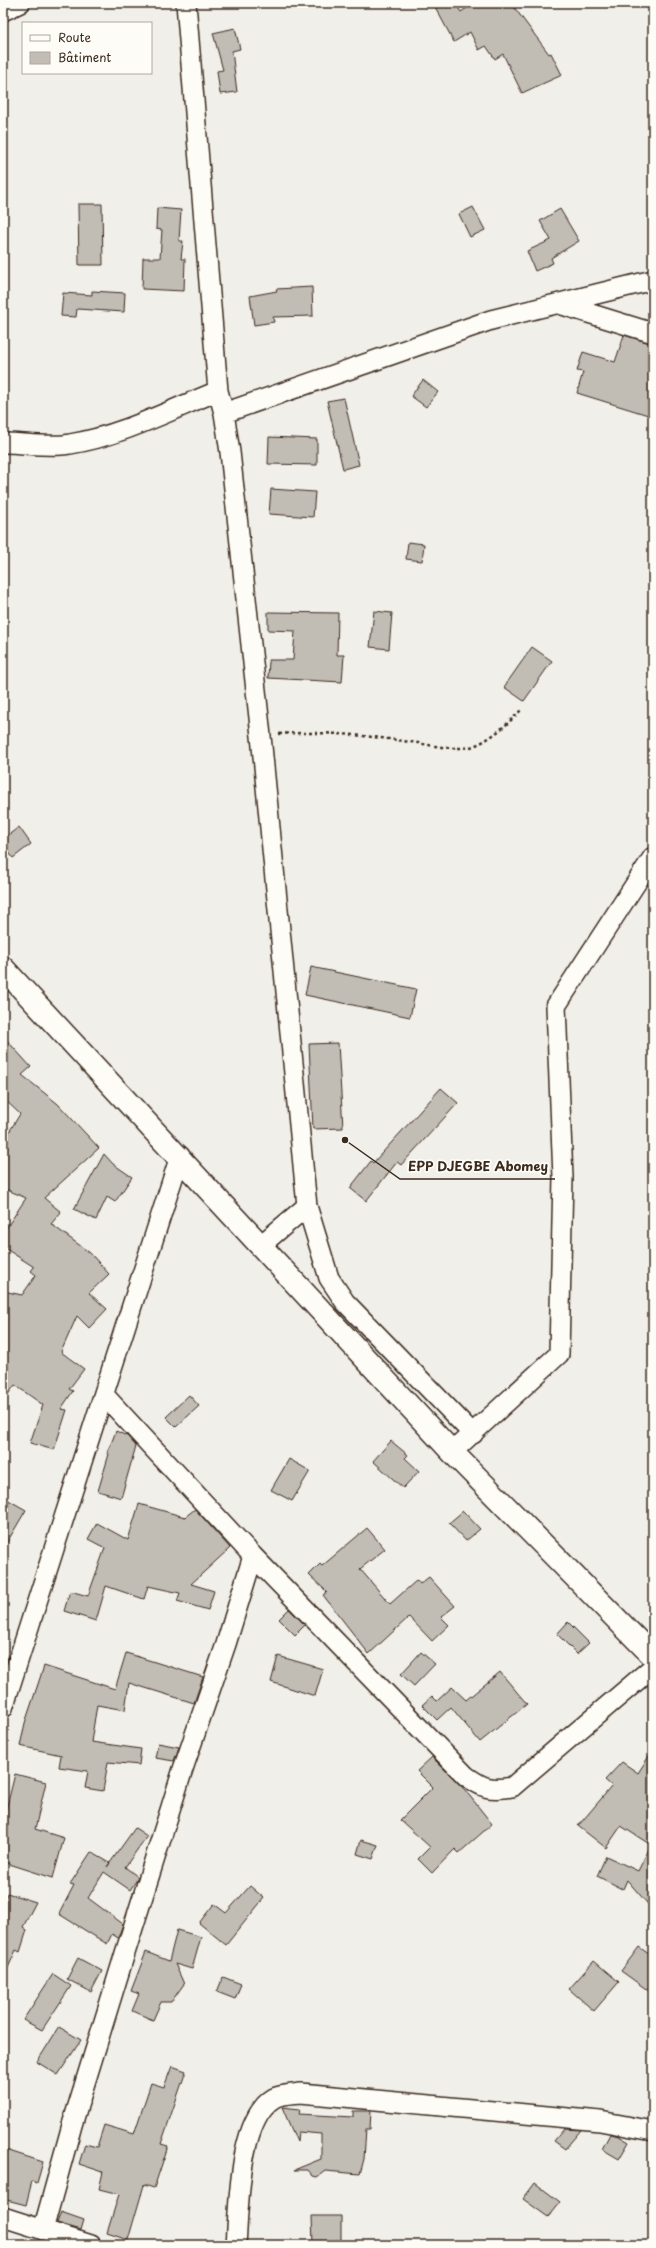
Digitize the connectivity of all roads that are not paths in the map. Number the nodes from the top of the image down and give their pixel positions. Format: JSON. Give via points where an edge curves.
{"nodes":[{"id":1,"x":20,"y":3,"type":"edge"},
{"id":2,"x":186,"y":3,"type":"edge"},
{"id":3,"x":3,"y":11,"type":"edge"},
{"id":4,"x":653,"y":280,"type":"edge"},
{"id":5,"x":558,"y":304,"type":"junction"},
{"id":6,"x":653,"y":333,"type":"edge"},
{"id":7,"x":218,"y":391,"type":"junction"},
{"id":8,"x":224,"y":413,"type":"junction"},
{"id":9,"x":3,"y":443,"type":"edge"},
{"id":10,"x":653,"y":856,"type":"edge"},
{"id":11,"x":3,"y":968,"type":"edge"},
{"id":12,"x":180,"y":1156,"type":"junction"},
{"id":13,"x":306,"y":1206,"type":"junction"},
{"id":14,"x":261,"y":1245,"type":"junction"},
{"id":15,"x":104,"y":1395,"type":"junction"},
{"id":16,"x":473,"y":1434,"type":"junction"},
{"id":17,"x":452,"y":1452,"type":"junction"},
{"id":18,"x":252,"y":1556,"type":"junction"},
{"id":19,"x":653,"y":1656,"type":"edge"},
{"id":20,"x":653,"y":1667,"type":"edge"},
{"id":21,"x":3,"y":1708,"type":"edge"},
{"id":22,"x":653,"y":2131,"type":"edge"},
{"id":23,"x":3,"y":2217,"type":"edge"},
{"id":24,"x":43,"y":2230,"type":"junction"},
{"id":25,"x":91,"y":2245,"type":"edge"},
{"id":26,"x":236,"y":2245,"type":"edge"}],
"edges":[{"from":1,"to":3,"type":"street"},
{"from":2,"to":7,"type":"street"},
{"from":4,"to":5,"type":"street"},
{"from":5,"to":6,"type":"street"},
{"from":5,"to":8,"type":"street","via":[[491,320]]},
{"from":7,"to":8,"type":"street"},
{"from":7,"to":9,"type":"street","via":[[124,429],[71,444],[47,446]]},
{"from":8,"to":13,"type":"street","via":[[261,736]]},
{"from":10,"to":16,"type":"street","via":[[556,1006],[563,1177],[559,1354]]},
{"from":11,"to":12,"type":"street"},
{"from":12,"to":14,"type":"street"},
{"from":12,"to":15,"type":"street"},
{"from":13,"to":14,"type":"street"},
{"from":13,"to":16,"type":"street","via":[[329,1278],[345,1302]]},
{"from":14,"to":17,"type":"street"},
{"from":15,"to":18,"type":"street"},
{"from":15,"to":21,"type":"street"},
{"from":16,"to":17,"type":"street"},
{"from":17,"to":19,"type":"street"},
{"from":18,"to":20,"type":"street","via":[[466,1776],[487,1788],[495,1790],[512,1787]]},
{"from":18,"to":24,"type":"street","via":[[226,1644],[183,1769],[126,1950],[72,2125]]},
{"from":22,"to":26,"type":"street","via":[[600,2121],[301,2093],[274,2098],[258,2113],[246,2144]]},
{"from":23,"to":24,"type":"street"},
{"from":24,"to":25,"type":"street"}]}
